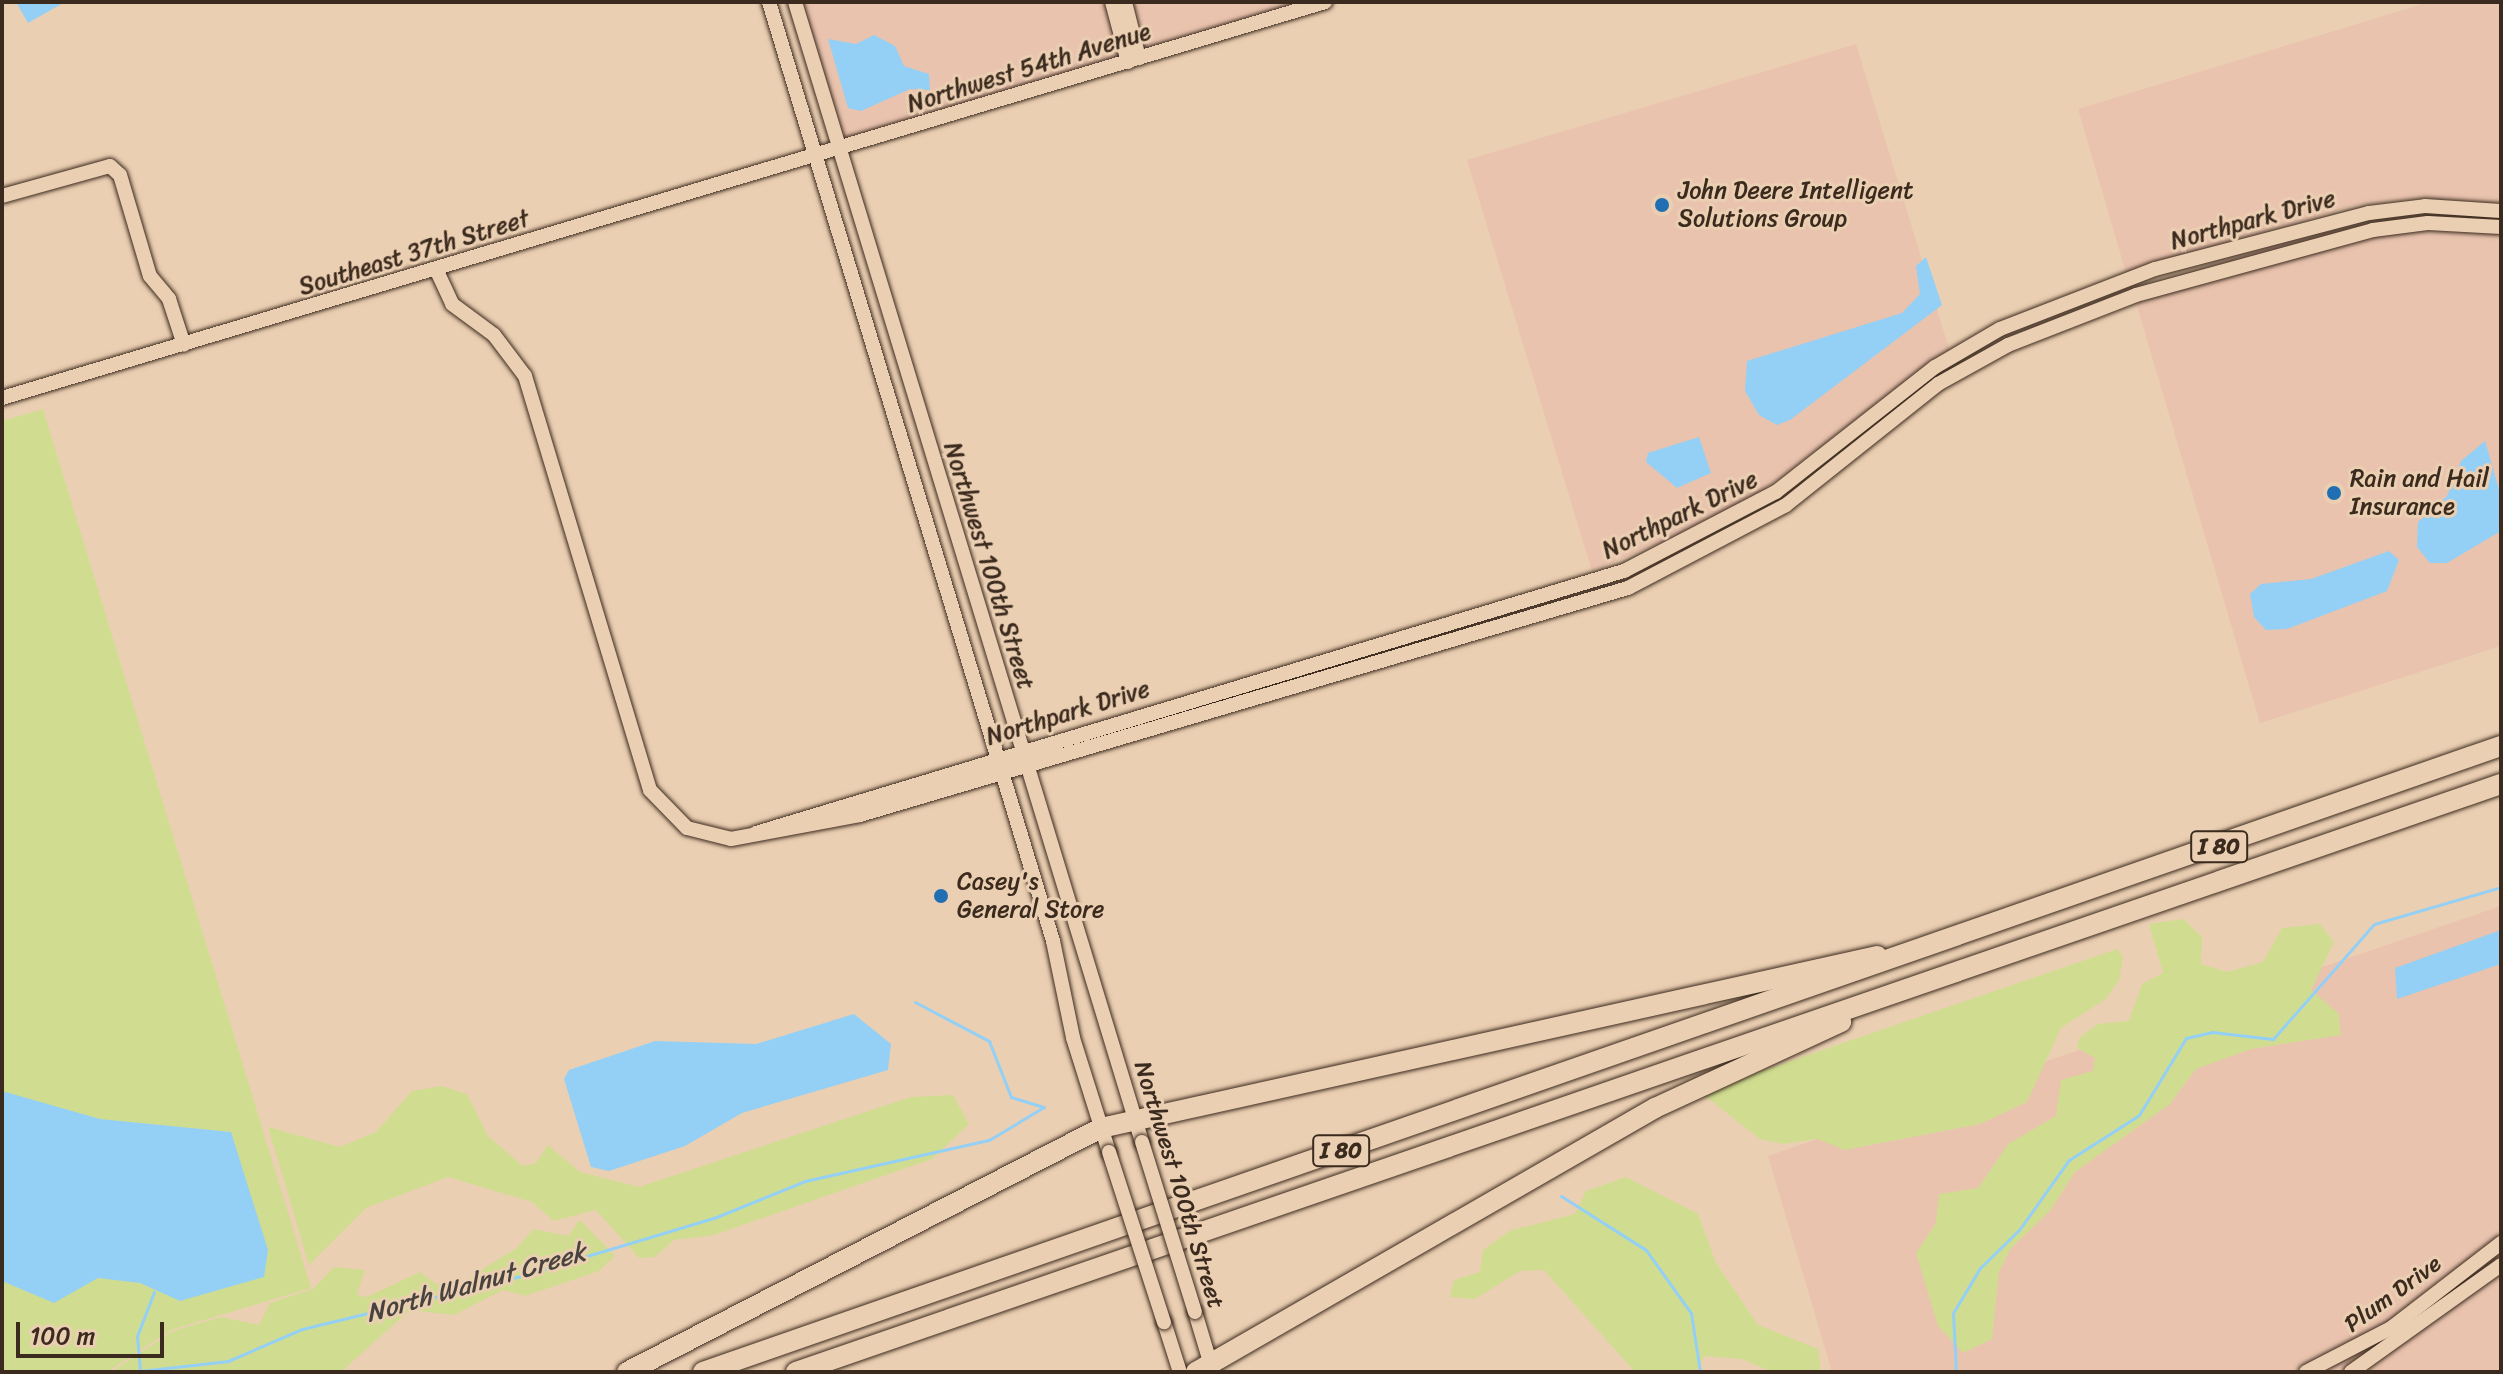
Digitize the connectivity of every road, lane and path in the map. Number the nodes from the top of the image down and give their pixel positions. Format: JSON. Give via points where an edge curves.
{"nodes":[{"id":1,"x":769,"y":2,"type":"edge"},
{"id":2,"x":795,"y":2,"type":"edge"},
{"id":3,"x":1112,"y":2,"type":"edge"},
{"id":4,"x":1125,"y":2,"type":"edge"},
{"id":5,"x":1325,"y":2,"type":"edge"},
{"id":6,"x":1134,"y":60,"type":"junction"},
{"id":7,"x":838,"y":149,"type":"junction"},
{"id":8,"x":816,"y":156,"type":"junction"},
{"id":9,"x":2,"y":196,"type":"edge"},
{"id":10,"x":2501,"y":211,"type":"edge"},
{"id":11,"x":2501,"y":227,"type":"edge"},
{"id":12,"x":436,"y":269,"type":"junction"},
{"id":13,"x":2000,"y":329,"type":"junction"},
{"id":14,"x":184,"y":345,"type":"junction"},
{"id":15,"x":2008,"y":345,"type":"junction"},
{"id":16,"x":2,"y":398,"type":"edge"},
{"id":17,"x":1534,"y":597,"type":"junction"},
{"id":18,"x":1538,"y":614,"type":"junction"},
{"id":19,"x":1261,"y":678,"type":"junction"},
{"id":20,"x":1266,"y":695,"type":"junction"},
{"id":21,"x":2501,"y":746,"type":"edge"},
{"id":22,"x":1022,"y":750,"type":"junction"},
{"id":23,"x":998,"y":757,"type":"junction"},
{"id":24,"x":1026,"y":767,"type":"junction"},
{"id":25,"x":1003,"y":774,"type":"junction"},
{"id":26,"x":2501,"y":784,"type":"edge"},
{"id":27,"x":2501,"y":793,"type":"edge"},
{"id":28,"x":2411,"y":815,"type":"junction"},
{"id":29,"x":748,"y":837,"type":"junction"},
{"id":30,"x":1980,"y":933,"type":"junction"},
{"id":31,"x":1988,"y":958,"type":"junction"},
{"id":32,"x":1135,"y":1118,"type":"junction"},
{"id":33,"x":1101,"y":1128,"type":"junction"},
{"id":34,"x":2501,"y":1243,"type":"edge"},
{"id":35,"x":2501,"y":1265,"type":"edge"},
{"id":36,"x":1207,"y":1370,"type":"edge"},
{"id":37,"x":627,"y":1372,"type":"edge"},
{"id":38,"x":703,"y":1372,"type":"edge"},
{"id":39,"x":796,"y":1372,"type":"edge"},
{"id":40,"x":1180,"y":1372,"type":"edge"},
{"id":41,"x":2306,"y":1372,"type":"edge"},
{"id":42,"x":2351,"y":1372,"type":"edge"}],
"edges":[{"from":1,"to":8,"type":"street","name":"Northwest 100th Street"},
{"from":2,"to":7,"type":"street","name":"Northwest 100th Street"},
{"from":3,"to":6,"type":"street"},
{"from":4,"to":6,"type":"street"},
{"from":5,"to":6,"type":"street","name":"Northwest 54th Avenue"},
{"from":6,"to":7,"type":"street","name":"Northwest 54th Avenue"},
{"from":7,"to":8,"type":"street","name":"Southeast 37th Street"},
{"from":7,"to":22,"type":"street","name":"Northwest 100th Street"},
{"from":8,"to":12,"type":"street","name":"Southeast 37th Street"},
{"from":8,"to":23,"type":"street","name":"Northwest 100th Street"},
{"from":9,"to":14,"type":"street","via":[[110,166],[120,175],[150,276],[169,299]]},
{"from":10,"to":13,"type":"street","name":"Northpark Drive","via":[[2425,206],[2331,222],[2155,269]]},
{"from":11,"to":15,"type":"street","name":"Northpark Drive","via":[[2428,223],[2335,238],[2136,295]]},
{"from":12,"to":14,"type":"street","name":"Southeast 37th Street"},
{"from":12,"to":29,"type":"street","name":"Northpark Drive","via":[[452,304],[494,335],[525,376],[650,790],[687,828]]},
{"from":13,"to":15,"type":"street"},
{"from":13,"to":17,"type":"street","name":"Northpark Drive","via":[[1935,367],[1776,492],[1624,571]]},
{"from":14,"to":16,"type":"street","name":"Southeast 37th Street"},
{"from":15,"to":18,"type":"street","name":"Northpark Drive","via":[[1938,384],[1761,521],[1628,588]]},
{"from":17,"to":18,"type":"street"},
{"from":17,"to":19,"type":"street","name":"Northpark Drive"},
{"from":18,"to":20,"type":"street","name":"Northpark Drive"},
{"from":19,"to":20,"type":"street"},
{"from":19,"to":22,"type":"street","name":"Northpark Drive"},
{"from":20,"to":24,"type":"street","name":"Northpark Drive"},
{"from":21,"to":30,"type":"highway","number":"I 80"},
{"from":22,"to":23,"type":"street","name":"Northpark Drive"},
{"from":22,"to":24,"type":"street","name":"Northwest 100th Street"},
{"from":23,"to":25,"type":"street","name":"Northwest 100th Street"},
{"from":23,"to":29,"type":"street","name":"Northpark Drive"},
{"from":24,"to":25,"type":"street","name":"Northpark Drive"},
{"from":24,"to":32,"type":"street","name":"Northwest 100th Street"},
{"from":25,"to":29,"type":"street","name":"Northpark Drive","via":[[860,815]]},
{"from":25,"to":33,"type":"street","name":"Northwest 100th Street"},
{"from":26,"to":28,"type":"highway","number":"I 80"},
{"from":27,"to":28,"type":"highway"},
{"from":28,"to":31,"type":"highway","number":"I 80"},
{"from":30,"to":32,"type":"highway"},
{"from":30,"to":38,"type":"highway","number":"I 80"},
{"from":31,"to":36,"type":"highway","via":[[1655,1108]]},
{"from":31,"to":39,"type":"highway","number":"I 80"},
{"from":32,"to":33,"type":"highway"},
{"from":32,"to":36,"type":"street","name":"Northwest 100th Street","bridge":true,"via":[[1195,1312]]},
{"from":33,"to":37,"type":"highway"},
{"from":33,"to":40,"type":"street","name":"Northwest 100th Street","bridge":true},
{"from":34,"to":41,"type":"street","name":"Plum Drive","via":[[2391,1328]]},
{"from":35,"to":42,"type":"street","name":"Plum Drive"}]}
